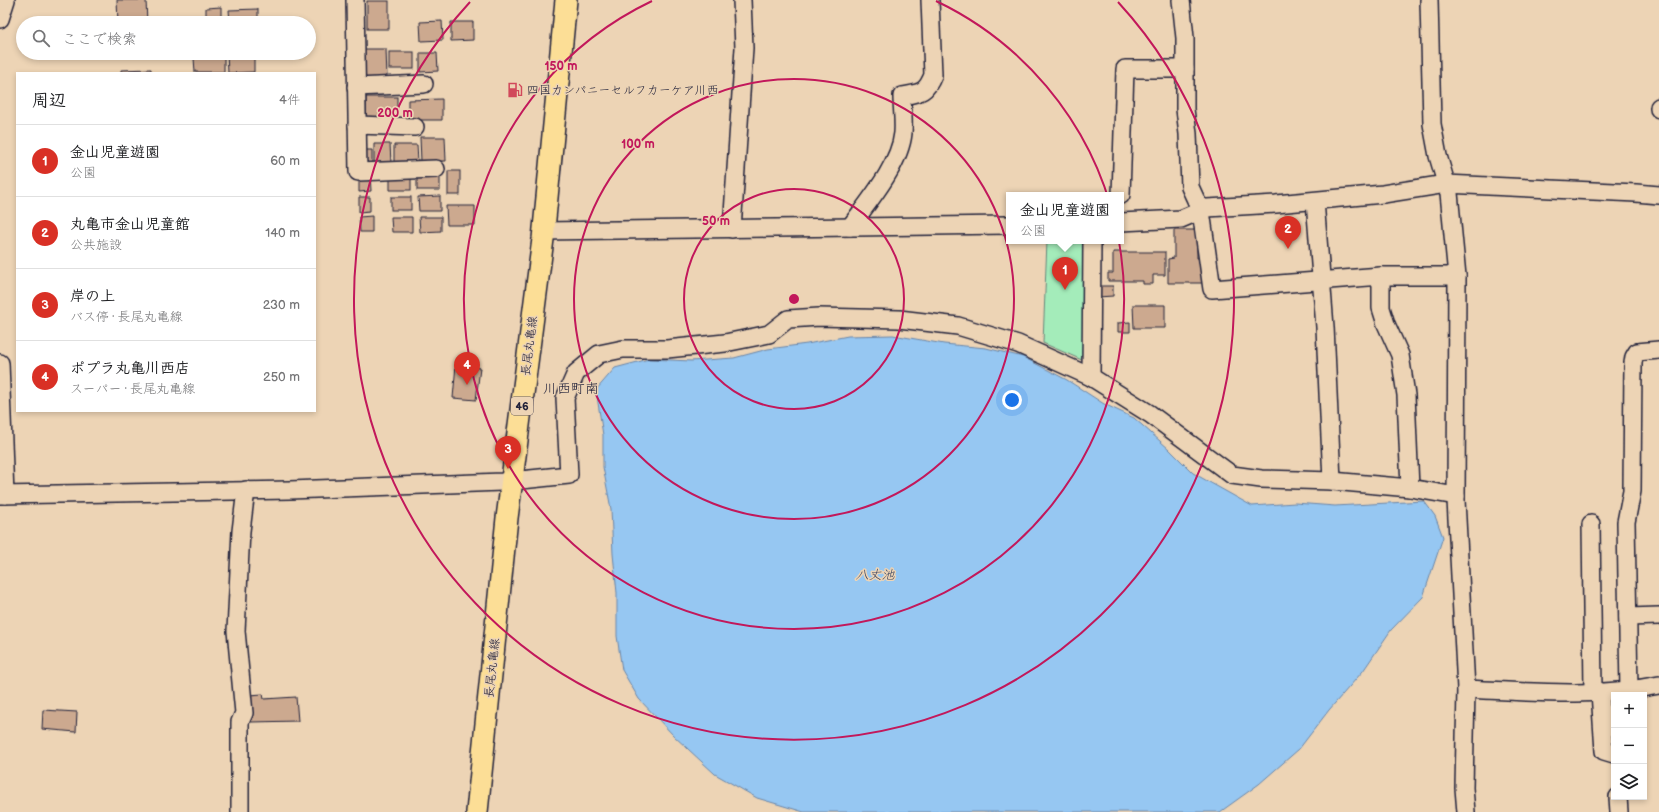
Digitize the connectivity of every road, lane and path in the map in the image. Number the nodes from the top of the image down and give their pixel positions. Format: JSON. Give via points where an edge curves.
{"nodes":[{"id":1,"x":6,"y":0,"type":"edge"},
{"id":2,"x":355,"y":0,"type":"edge"},
{"id":3,"x":566,"y":0,"type":"edge"},
{"id":4,"x":742,"y":0,"type":"edge"},
{"id":5,"x":930,"y":0,"type":"edge"},
{"id":6,"x":1181,"y":0,"type":"edge"},
{"id":7,"x":1429,"y":0,"type":"edge"},
{"id":8,"x":0,"y":18,"type":"edge"},
{"id":9,"x":1185,"y":69,"type":"junction"},
{"id":10,"x":424,"y":84,"type":"dead end"},
{"id":11,"x":356,"y":87,"type":"junction"},
{"id":12,"x":357,"y":125,"type":"junction"},
{"id":13,"x":415,"y":127,"type":"dead end"},
{"id":14,"x":436,"y":169,"type":"dead end"},
{"id":15,"x":1446,"y":184,"type":"junction"},
{"id":16,"x":1121,"y":192,"type":"edge"},
{"id":17,"x":1659,"y":196,"type":"edge"},
{"id":18,"x":1315,"y":201,"type":"junction"},
{"id":19,"x":1202,"y":211,"type":"junction"},
{"id":20,"x":1124,"y":222,"type":"edge"},
{"id":21,"x":1006,"y":225,"type":"edge"},
{"id":22,"x":850,"y":227,"type":"junction"},
{"id":23,"x":732,"y":229,"type":"junction"},
{"id":24,"x":543,"y":231,"type":"junction"},
{"id":25,"x":1092,"y":244,"type":"edge"},
{"id":26,"x":1381,"y":276,"type":"junction"},
{"id":27,"x":1458,"y":276,"type":"junction"},
{"id":28,"x":1321,"y":280,"type":"junction"},
{"id":29,"x":1659,"y":350,"type":"edge"},
{"id":30,"x":0,"y":363,"type":"edge"},
{"id":31,"x":1091,"y":377,"type":"junction"},
{"id":32,"x":512,"y":481,"type":"junction"},
{"id":33,"x":1332,"y":481,"type":"junction"},
{"id":34,"x":1410,"y":488,"type":"junction"},
{"id":35,"x":246,"y":490,"type":"junction"},
{"id":36,"x":2,"y":495,"type":"edge"},
{"id":37,"x":1456,"y":496,"type":"junction"},
{"id":38,"x":1590,"y":524,"type":"dead end"},
{"id":39,"x":1659,"y":616,"type":"edge"},
{"id":40,"x":1628,"y":617,"type":"junction"},
{"id":41,"x":1659,"y":685,"type":"edge"},
{"id":42,"x":1466,"y":689,"type":"junction"},
{"id":43,"x":1629,"y":690,"type":"junction"},
{"id":44,"x":1597,"y":692,"type":"junction"},
{"id":45,"x":1611,"y":753,"type":"edge"},
{"id":46,"x":1618,"y":800,"type":"edge"},
{"id":47,"x":240,"y":812,"type":"edge"},
{"id":48,"x":477,"y":812,"type":"edge"},
{"id":49,"x":1466,"y":812,"type":"edge"},
{"id":50,"x":1619,"y":812,"type":"edge"}],
"edges":[{"from":1,"to":8,"type":"street"},
{"from":2,"to":11,"type":"street"},
{"from":3,"to":24,"type":"main road","name":"長尾丸亀線","number":"46"},
{"from":4,"to":23,"type":"street","via":[[744,48]]},
{"from":5,"to":22,"type":"street","via":[[933,75],[928,87],[920,93],[902,96],[903,134],[899,148],[886,175]]},
{"from":6,"to":9,"type":"street"},
{"from":7,"to":15,"type":"street","via":[[1432,124]]},
{"from":9,"to":16,"type":"street","via":[[1125,69]]},
{"from":9,"to":19,"type":"street","via":[[1190,187]]},
{"from":10,"to":11,"type":"street"},
{"from":11,"to":12,"type":"street"},
{"from":12,"to":13,"type":"street"},
{"from":12,"to":14,"type":"street","via":[[358,172]]},
{"from":15,"to":17,"type":"street"},
{"from":15,"to":18,"type":"street"},
{"from":15,"to":27,"type":"street"},
{"from":18,"to":19,"type":"street","via":[[1207,208]]},
{"from":18,"to":28,"type":"street"},
{"from":19,"to":20,"type":"street","via":[[1182,219]]},
{"from":19,"to":28,"type":"street","via":[[1212,289]]},
{"from":21,"to":22,"type":"street"},
{"from":22,"to":23,"type":"street"},
{"from":23,"to":24,"type":"street"},
{"from":24,"to":32,"type":"main road","name":"長尾丸亀線","number":"46"},
{"from":25,"to":31,"type":"street"},
{"from":26,"to":27,"type":"street"},
{"from":26,"to":28,"type":"street"},
{"from":26,"to":34,"type":"street","via":[[1381,308],[1400,355],[1406,396]]},
{"from":27,"to":37,"type":"street"},
{"from":28,"to":33,"type":"street"},
{"from":29,"to":40,"type":"street","via":[[1637,352],[1633,363],[1632,491],[1626,522]]},
{"from":30,"to":36,"type":"street"},
{"from":31,"to":32,"type":"street","via":[[1018,344],[958,326],[899,319],[788,319],[768,334],[725,343],[623,349],[600,354],[576,373],[565,398],[569,475]]},
{"from":31,"to":33,"type":"street","via":[[1150,414],[1232,475],[1261,479]]},
{"from":32,"to":35,"type":"street"},
{"from":32,"to":48,"type":"main road","name":"長尾丸亀線","number":"46"},
{"from":33,"to":34,"type":"street"},
{"from":34,"to":37,"type":"street"},
{"from":35,"to":36,"type":"street"},
{"from":35,"to":47,"type":"street","via":[[241,531],[236,631],[244,713],[240,722]]},
{"from":37,"to":42,"type":"street"},
{"from":38,"to":44,"type":"street"},
{"from":39,"to":40,"type":"street"},
{"from":40,"to":43,"type":"street"},
{"from":41,"to":43,"type":"street"},
{"from":42,"to":44,"type":"street","via":[[1569,694]]},
{"from":42,"to":49,"type":"street"},
{"from":43,"to":44,"type":"street"},
{"from":44,"to":45,"type":"street","via":[[1604,751]]},
{"from":46,"to":50,"type":"street"}]}
